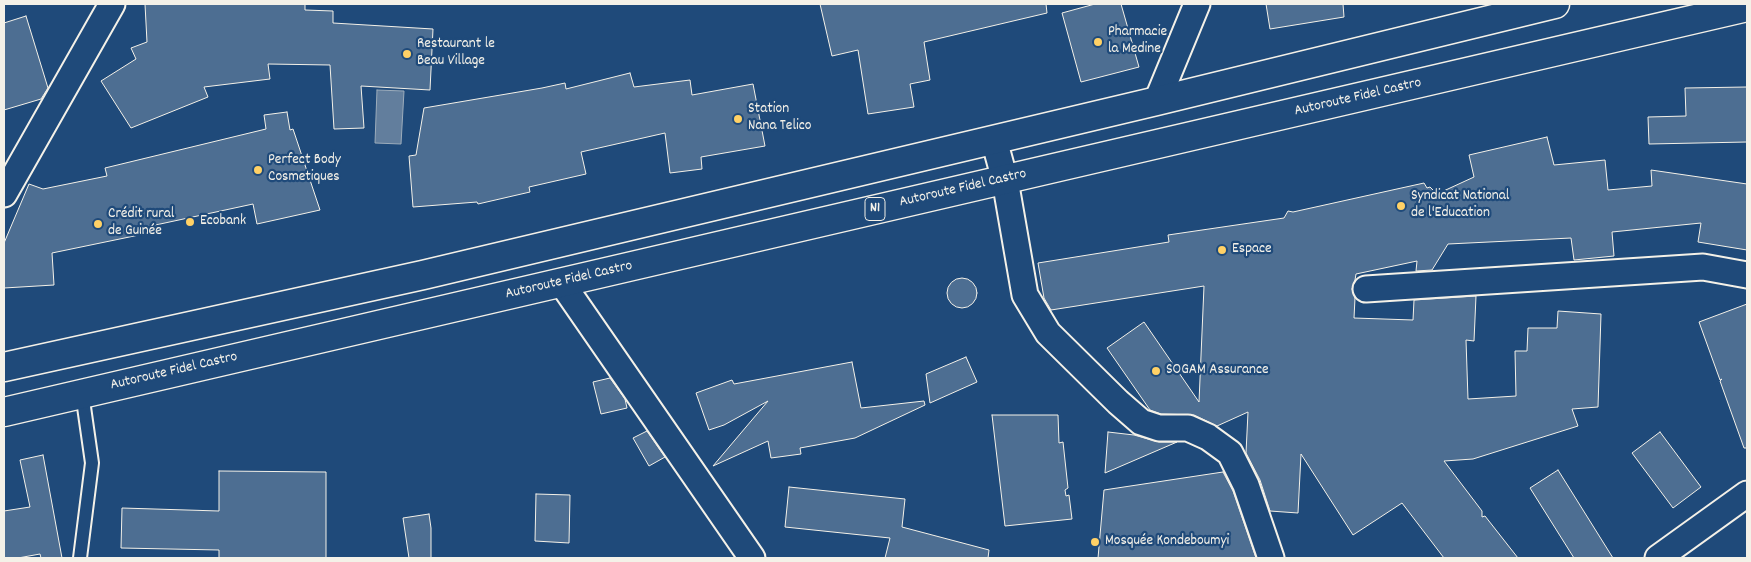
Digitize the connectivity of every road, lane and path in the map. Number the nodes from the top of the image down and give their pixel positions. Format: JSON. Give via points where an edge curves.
{"nodes":[{"id":1,"x":112,"y":4,"type":"edge"},
{"id":2,"x":1197,"y":4,"type":"edge"},
{"id":3,"x":1556,"y":4,"type":"edge"},
{"id":4,"x":1747,"y":7,"type":"edge"},
{"id":5,"x":1157,"y":101,"type":"junction"},
{"id":6,"x":994,"y":140,"type":"junction"},
{"id":7,"x":1005,"y":180,"type":"junction"},
{"id":8,"x":4,"y":194,"type":"edge"},
{"id":9,"x":1747,"y":275,"type":"edge"},
{"id":10,"x":561,"y":282,"type":"junction"},
{"id":11,"x":1366,"y":289,"type":"dead end"},
{"id":12,"x":4,"y":367,"type":"edge"},
{"id":13,"x":82,"y":393,"type":"junction"},
{"id":14,"x":4,"y":412,"type":"edge"},
{"id":15,"x":1747,"y":494,"type":"edge"},
{"id":16,"x":80,"y":558,"type":"edge"},
{"id":17,"x":752,"y":558,"type":"edge"},
{"id":18,"x":1271,"y":558,"type":"edge"},
{"id":19,"x":1658,"y":558,"type":"edge"}],
"edges":[{"from":1,"to":8,"type":"street"},
{"from":2,"to":5,"type":"street"},
{"from":3,"to":5,"type":"highway"},
{"from":4,"to":7,"type":"highway","name":"Autoroute Fidel Castro","number":"N1"},
{"from":5,"to":6,"type":"highway"},
{"from":6,"to":7,"type":"street"},
{"from":6,"to":12,"type":"highway","via":[[423,275]]},
{"from":7,"to":10,"type":"highway","name":"Autoroute Fidel Castro","number":"N1"},
{"from":7,"to":18,"type":"street","via":[[1025,296],[1048,332],[1140,422],[1159,428],[1188,428],[1230,453],[1246,485]]},
{"from":9,"to":11,"type":"street","via":[[1703,267]]},
{"from":10,"to":13,"type":"highway","name":"Autoroute Fidel Castro","number":"N1"},
{"from":10,"to":17,"type":"street"},
{"from":13,"to":14,"type":"highway","name":"Autoroute Fidel Castro","number":"N1"},
{"from":13,"to":16,"type":"lane","via":[[92,463]]},
{"from":15,"to":19,"type":"street"}]}
